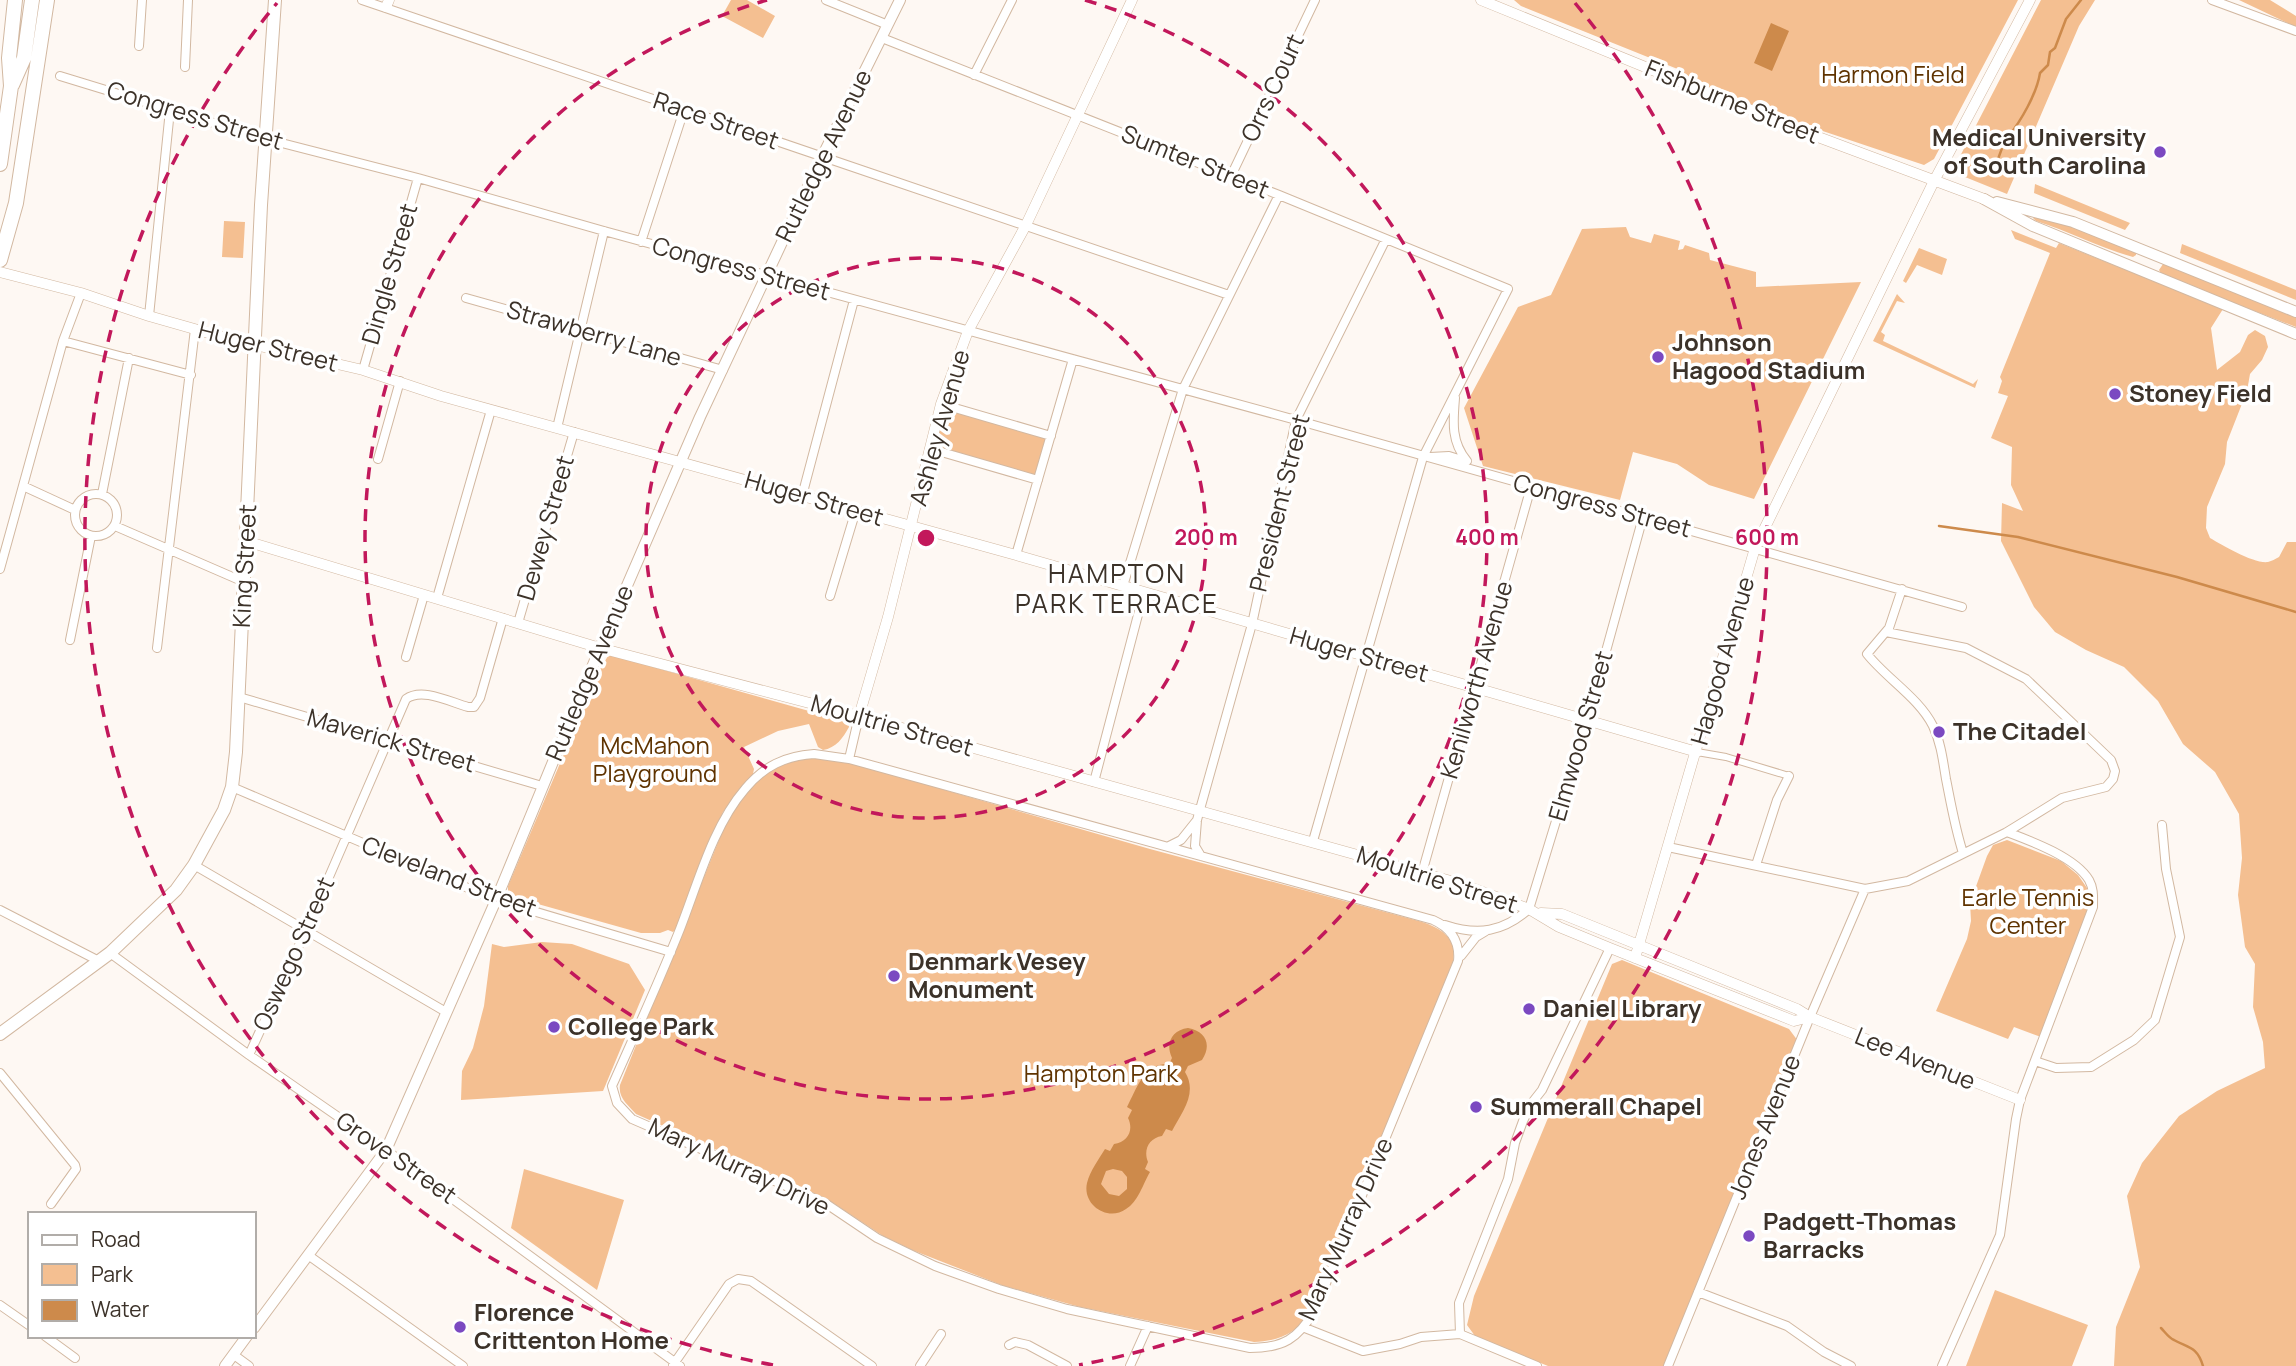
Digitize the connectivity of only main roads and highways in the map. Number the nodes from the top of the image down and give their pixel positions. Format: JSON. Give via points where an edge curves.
{"nodes":[{"id":1,"x":15,"y":0,"type":"edge"},
{"id":2,"x":32,"y":0,"type":"edge"},
{"id":3,"x":47,"y":0,"type":"edge"},
{"id":4,"x":275,"y":0,"type":"edge"},
{"id":5,"x":900,"y":0,"type":"edge"},
{"id":6,"x":11,"y":86,"type":"junction"},
{"id":7,"x":0,"y":164,"type":"edge"},
{"id":8,"x":2150,"y":252,"type":"junction"},
{"id":9,"x":0,"y":260,"type":"edge"},
{"id":10,"x":2143,"y":271,"type":"junction"},
{"id":11,"x":2296,"y":312,"type":"edge"},
{"id":12,"x":2296,"y":334,"type":"edge"},
{"id":13,"x":2,"y":1031,"type":"edge"},
{"id":14,"x":256,"y":1325,"type":"edge"},
{"id":15,"x":246,"y":1338,"type":"edge"},
{"id":16,"x":225,"y":1366,"type":"edge"}],
"edges":[{"from":1,"to":6,"type":"highway"},
{"from":2,"to":6,"type":"highway","via":[[23,58]]},
{"from":3,"to":9,"type":"highway","via":[[16,203]]},
{"from":4,"to":13,"type":"main road","name":"King Street","via":[[232,788],[216,828],[162,906],[110,953]]},
{"from":5,"to":14,"type":"main road","name":"Rutledge Avenue","via":[[681,462],[386,1150]]},
{"from":6,"to":7,"type":"highway"},
{"from":8,"to":10,"type":"main road"},
{"from":8,"to":10,"type":"main road","name":"Fishburne Street","via":[[2073,222],[1984,199],[2033,226]]},
{"from":8,"to":11,"type":"main road","name":"Fishburne Street"},
{"from":10,"to":12,"type":"main road","name":"Fishburne Street"},
{"from":15,"to":16,"type":"main road"}]}
